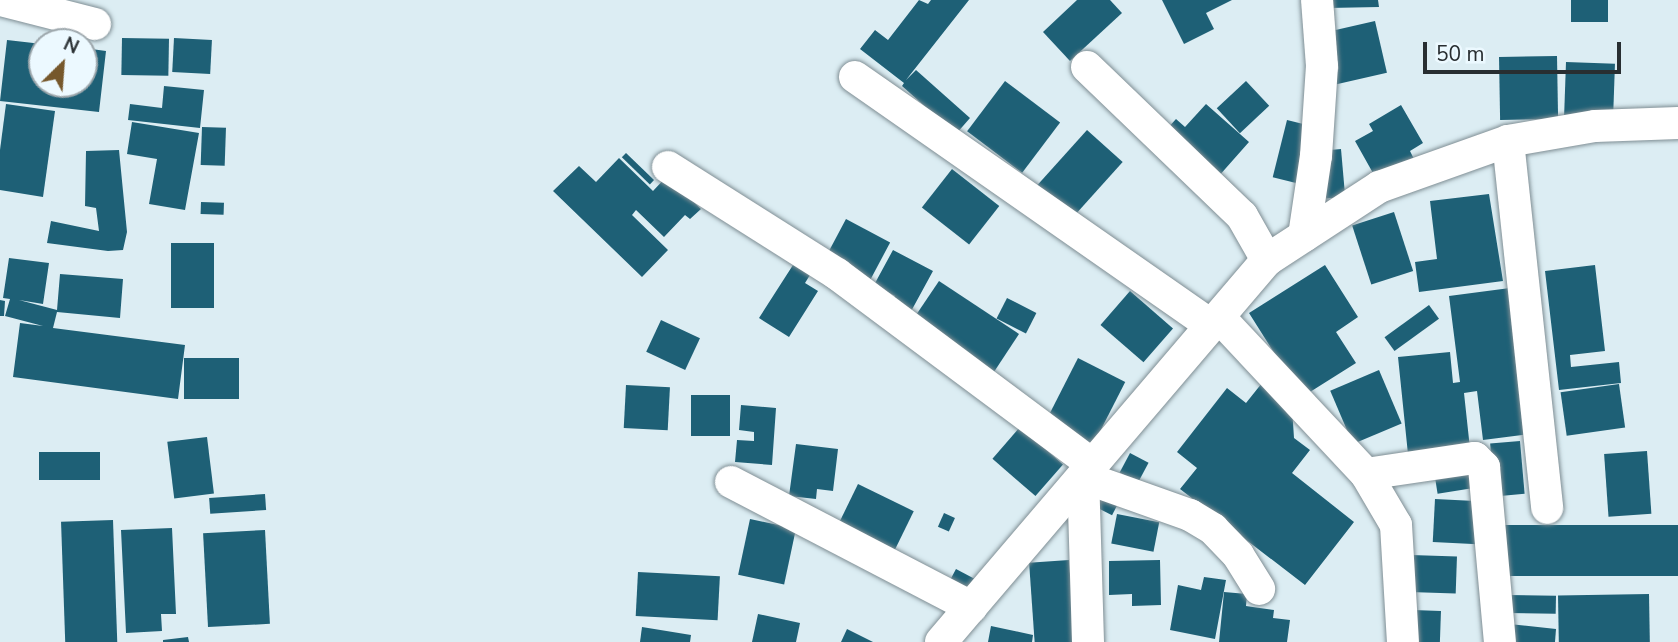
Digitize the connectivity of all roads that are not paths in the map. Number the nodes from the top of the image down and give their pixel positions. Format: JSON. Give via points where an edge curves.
{"nodes":[{"id":1,"x":1,"y":0,"type":"edge"},
{"id":2,"x":1317,"y":0,"type":"edge"},
{"id":3,"x":96,"y":24,"type":"dead end"},
{"id":4,"x":1087,"y":67,"type":"dead end"},
{"id":5,"x":855,"y":77,"type":"dead end"},
{"id":6,"x":1678,"y":123,"type":"edge"},
{"id":7,"x":1508,"y":141,"type":"junction"},
{"id":8,"x":668,"y":167,"type":"dead end"},
{"id":9,"x":1304,"y":236,"type":"junction"},
{"id":10,"x":1267,"y":260,"type":"junction"},
{"id":11,"x":1215,"y":322,"type":"junction"},
{"id":12,"x":1088,"y":471,"type":"junction"},
{"id":13,"x":1366,"y":474,"type":"junction"},
{"id":14,"x":731,"y":482,"type":"dead end"},
{"id":15,"x":1547,"y":508,"type":"dead end"},
{"id":16,"x":1259,"y":589,"type":"dead end"},
{"id":17,"x":971,"y":607,"type":"junction"},
{"id":18,"x":941,"y":642,"type":"edge"},
{"id":19,"x":1088,"y":642,"type":"edge"},
{"id":20,"x":1404,"y":642,"type":"edge"},
{"id":21,"x":1500,"y":642,"type":"edge"}],
"edges":[{"from":1,"to":3,"type":"street"},
{"from":2,"to":9,"type":"street","via":[[1321,79]]},
{"from":4,"to":10,"type":"street","via":[[1242,216]]},
{"from":5,"to":11,"type":"street"},
{"from":6,"to":7,"type":"street","via":[[1595,126]]},
{"from":7,"to":9,"type":"street","via":[[1378,187]]},
{"from":7,"to":15,"type":"street"},
{"from":8,"to":12,"type":"street","via":[[837,274]]},
{"from":9,"to":10,"type":"street"},
{"from":10,"to":11,"type":"street"},
{"from":11,"to":12,"type":"street"},
{"from":11,"to":13,"type":"street"},
{"from":12,"to":16,"type":"street","via":[[1213,529],[1238,555]]},
{"from":12,"to":17,"type":"street"},
{"from":12,"to":19,"type":"street"},
{"from":13,"to":20,"type":"street","via":[[1396,524]]},
{"from":13,"to":21,"type":"street","via":[[1475,458],[1484,467]]},
{"from":14,"to":17,"type":"street"},
{"from":17,"to":18,"type":"street"}]}
